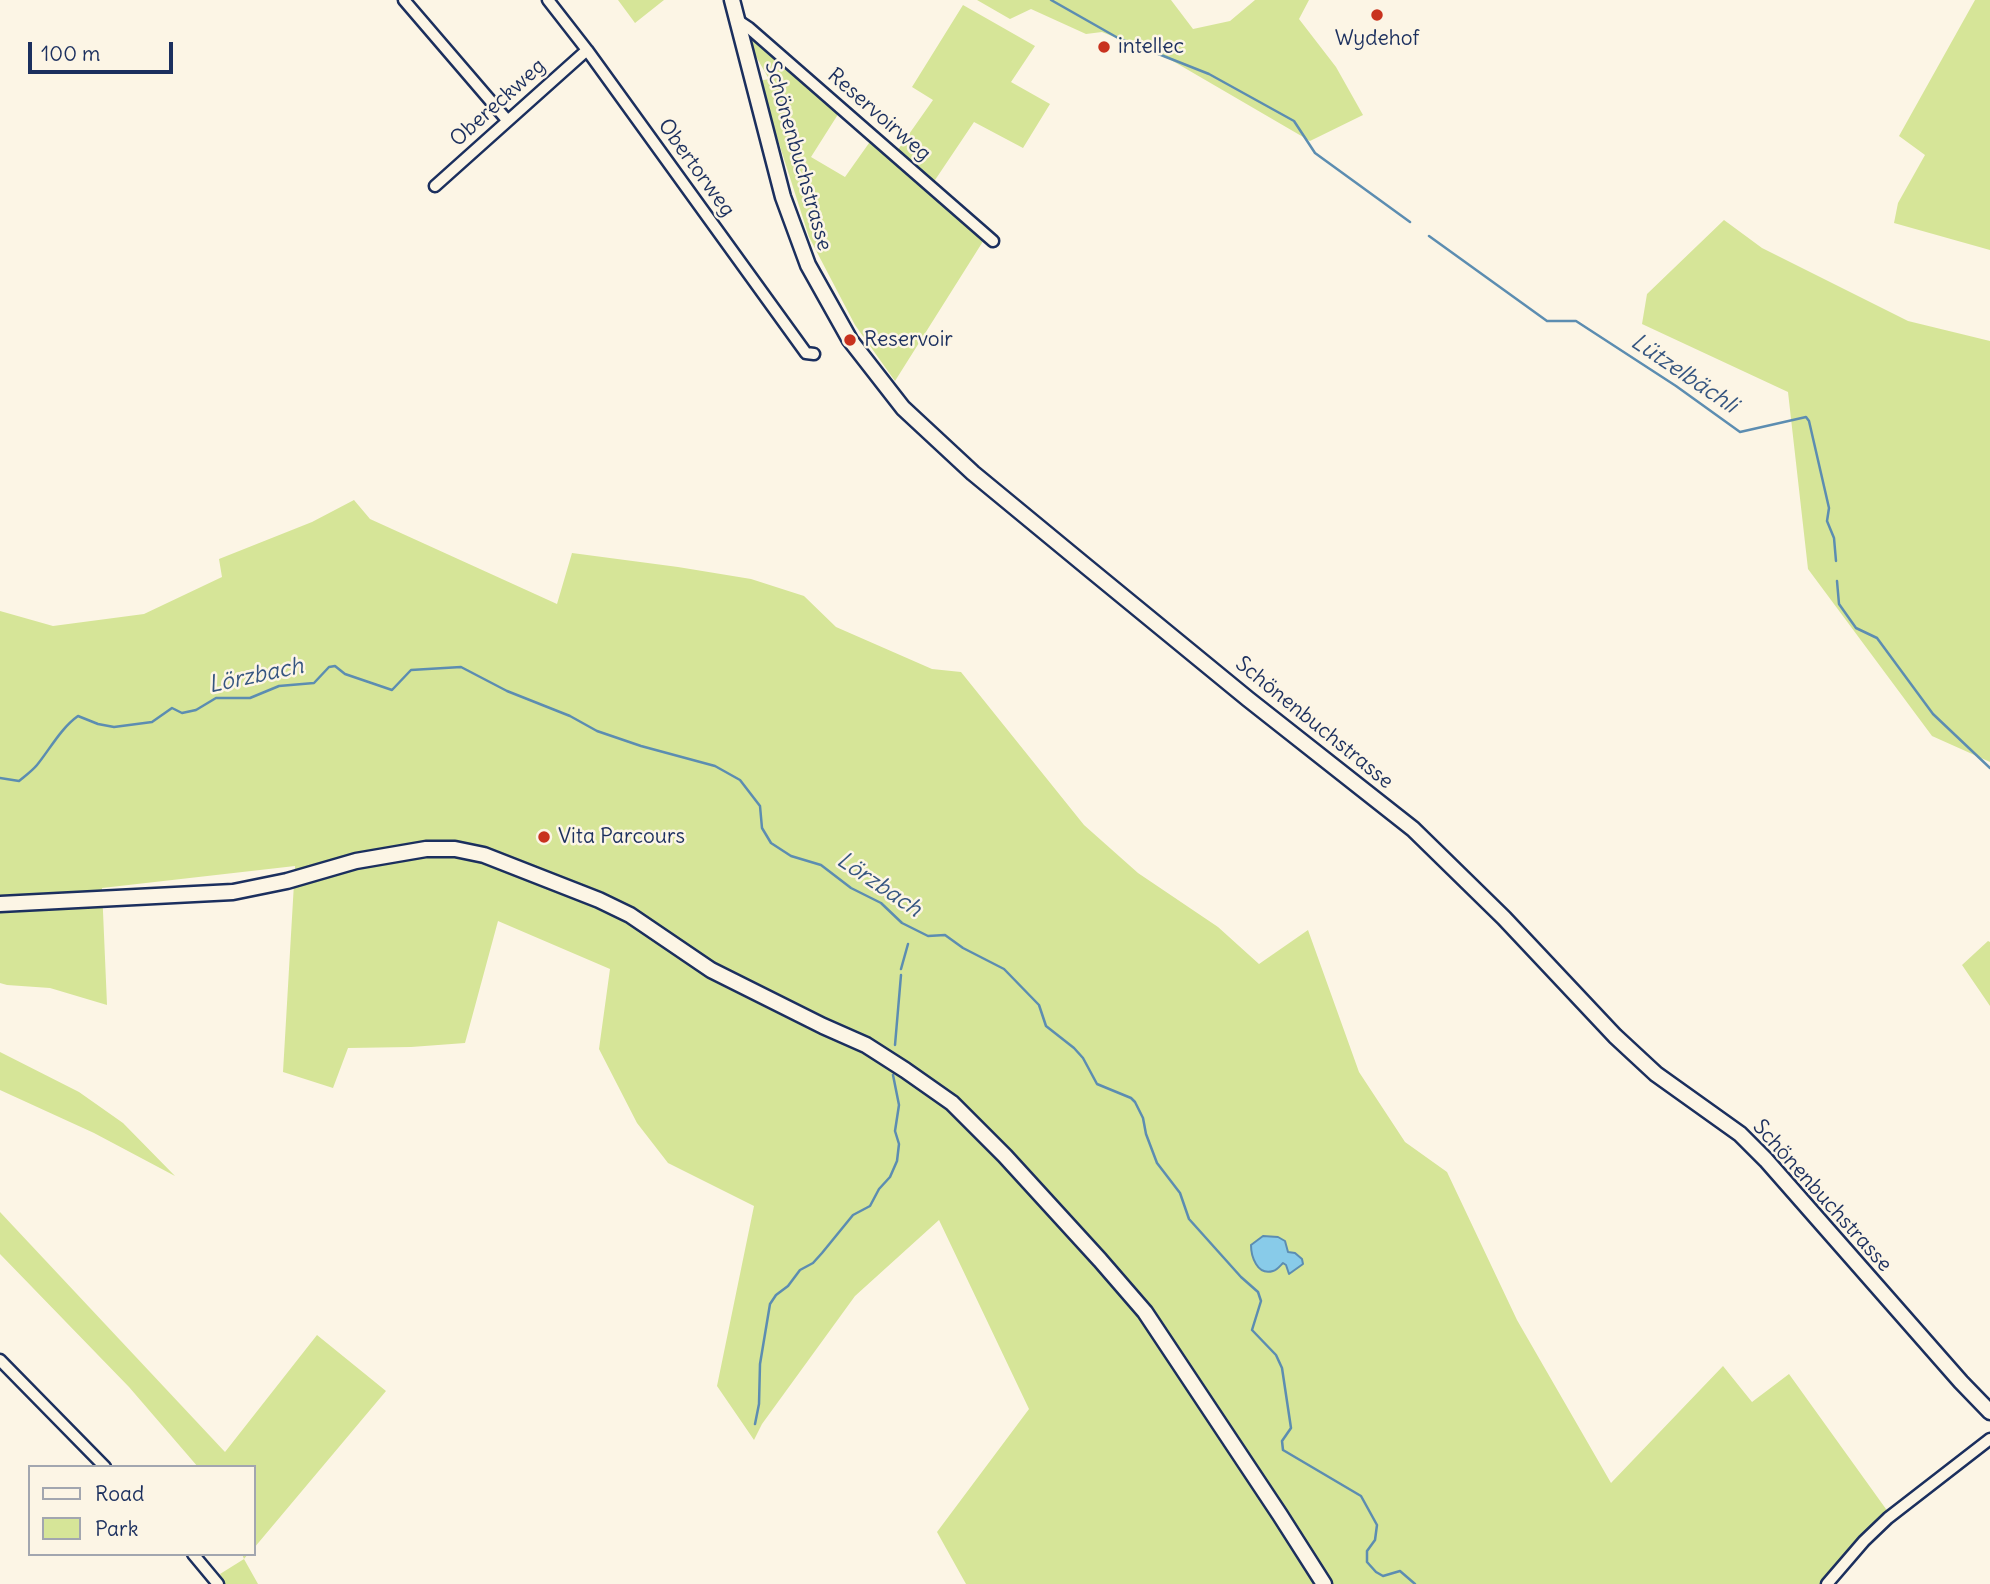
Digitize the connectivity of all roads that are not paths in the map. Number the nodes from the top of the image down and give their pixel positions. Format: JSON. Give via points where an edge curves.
{"nodes":[{"id":1,"x":404,"y":0,"type":"edge"},
{"id":2,"x":548,"y":0,"type":"edge"},
{"id":3,"x":733,"y":0,"type":"edge"},
{"id":4,"x":737,"y":20,"type":"junction"},
{"id":5,"x":587,"y":50,"type":"junction"},
{"id":6,"x":507,"y":120,"type":"junction"},
{"id":7,"x":435,"y":186,"type":"dead end"},
{"id":8,"x":993,"y":241,"type":"dead end"},
{"id":9,"x":814,"y":354,"type":"dead end"},
{"id":10,"x":0,"y":904,"type":"edge"},
{"id":11,"x":0,"y":1360,"type":"edge"},
{"id":12,"x":1990,"y":1412,"type":"edge"},
{"id":13,"x":1990,"y":1439,"type":"edge"},
{"id":14,"x":102,"y":1465,"type":"edge"},
{"id":15,"x":195,"y":1556,"type":"edge"},
{"id":16,"x":218,"y":1584,"type":"edge"},
{"id":17,"x":1324,"y":1584,"type":"edge"},
{"id":18,"x":1827,"y":1584,"type":"edge"}],
"edges":[{"from":1,"to":6,"type":"street"},
{"from":2,"to":5,"type":"street","name":"Obertorweg"},
{"from":3,"to":4,"type":"street","name":"Schönenbuchstrasse"},
{"from":4,"to":8,"type":"street","name":"Reservoirweg"},
{"from":4,"to":12,"type":"street","name":"Schönenbuchstrasse","via":[[783,197],[808,265],[850,340],[903,408],[973,473],[1413,829],[1623,1044],[1656,1074],[1740,1134],[1766,1160]]},
{"from":5,"to":6,"type":"street","name":"Obereckweg"},
{"from":5,"to":9,"type":"street","name":"Obertorweg","via":[[806,354]]},
{"from":6,"to":7,"type":"street","name":"Obereckweg"},
{"from":10,"to":17,"type":"street","via":[[233,892],[356,861],[445,849],[484,855],[630,915],[710,970],[866,1045],[952,1103],[1144,1312]]},
{"from":11,"to":14,"type":"street"},
{"from":13,"to":18,"type":"street","via":[[1888,1518]]},
{"from":15,"to":16,"type":"street"}]}
